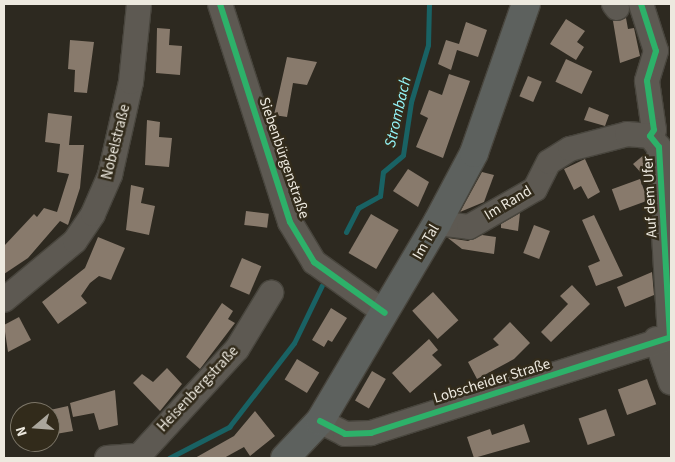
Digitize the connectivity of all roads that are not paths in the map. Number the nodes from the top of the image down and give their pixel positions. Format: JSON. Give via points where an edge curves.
{"nodes":[{"id":1,"x":139,"y":4,"type":"edge"},
{"id":2,"x":220,"y":4,"type":"edge"},
{"id":3,"x":526,"y":4,"type":"edge"},
{"id":4,"x":641,"y":4,"type":"edge"},
{"id":5,"x":650,"y":136,"type":"junction"},
{"id":6,"x":437,"y":224,"type":"junction"},
{"id":7,"x":271,"y":293,"type":"dead end"},
{"id":8,"x":4,"y":300,"type":"edge"},
{"id":9,"x":385,"y":314,"type":"junction"},
{"id":10,"x":666,"y":338,"type":"edge"},
{"id":11,"x":671,"y":382,"type":"edge"},
{"id":12,"x":320,"y":421,"type":"junction"},
{"id":13,"x":136,"y":457,"type":"edge"},
{"id":14,"x":106,"y":458,"type":"edge"},
{"id":15,"x":285,"y":458,"type":"edge"}],
"edges":[{"from":1,"to":8,"type":"street","name":"Nobelstraße","via":[[132,82],[110,175],[93,214],[75,241]]},
{"from":2,"to":9,"type":"street","name":"Siebenbürgenstraße","via":[[290,222],[314,262]]},
{"from":3,"to":6,"type":"main road","name":"Im Tal","via":[[474,153]]},
{"from":4,"to":5,"type":"street","name":"Auf dem Ufer","via":[[656,51],[647,81],[654,130]]},
{"from":5,"to":6,"type":"street","name":"Im Rand","via":[[627,134],[570,149],[549,162],[535,188],[469,227]]},
{"from":5,"to":10,"type":"street","name":"Auf dem Ufer","via":[[659,147]]},
{"from":6,"to":9,"type":"main road","name":"Im Tal"},
{"from":7,"to":13,"type":"street","name":"Heisenbergstraße","via":[[237,349]]},
{"from":9,"to":12,"type":"main road","name":"Im Tal"},
{"from":10,"to":11,"type":"street","name":"Auf dem Ufer"},
{"from":10,"to":12,"type":"street","name":"Lobscheider Straße","via":[[371,433],[345,434]]},
{"from":12,"to":15,"type":"main road","name":"Im Tal"},
{"from":13,"to":14,"type":"street","name":"Heisenbergstraße"}]}
